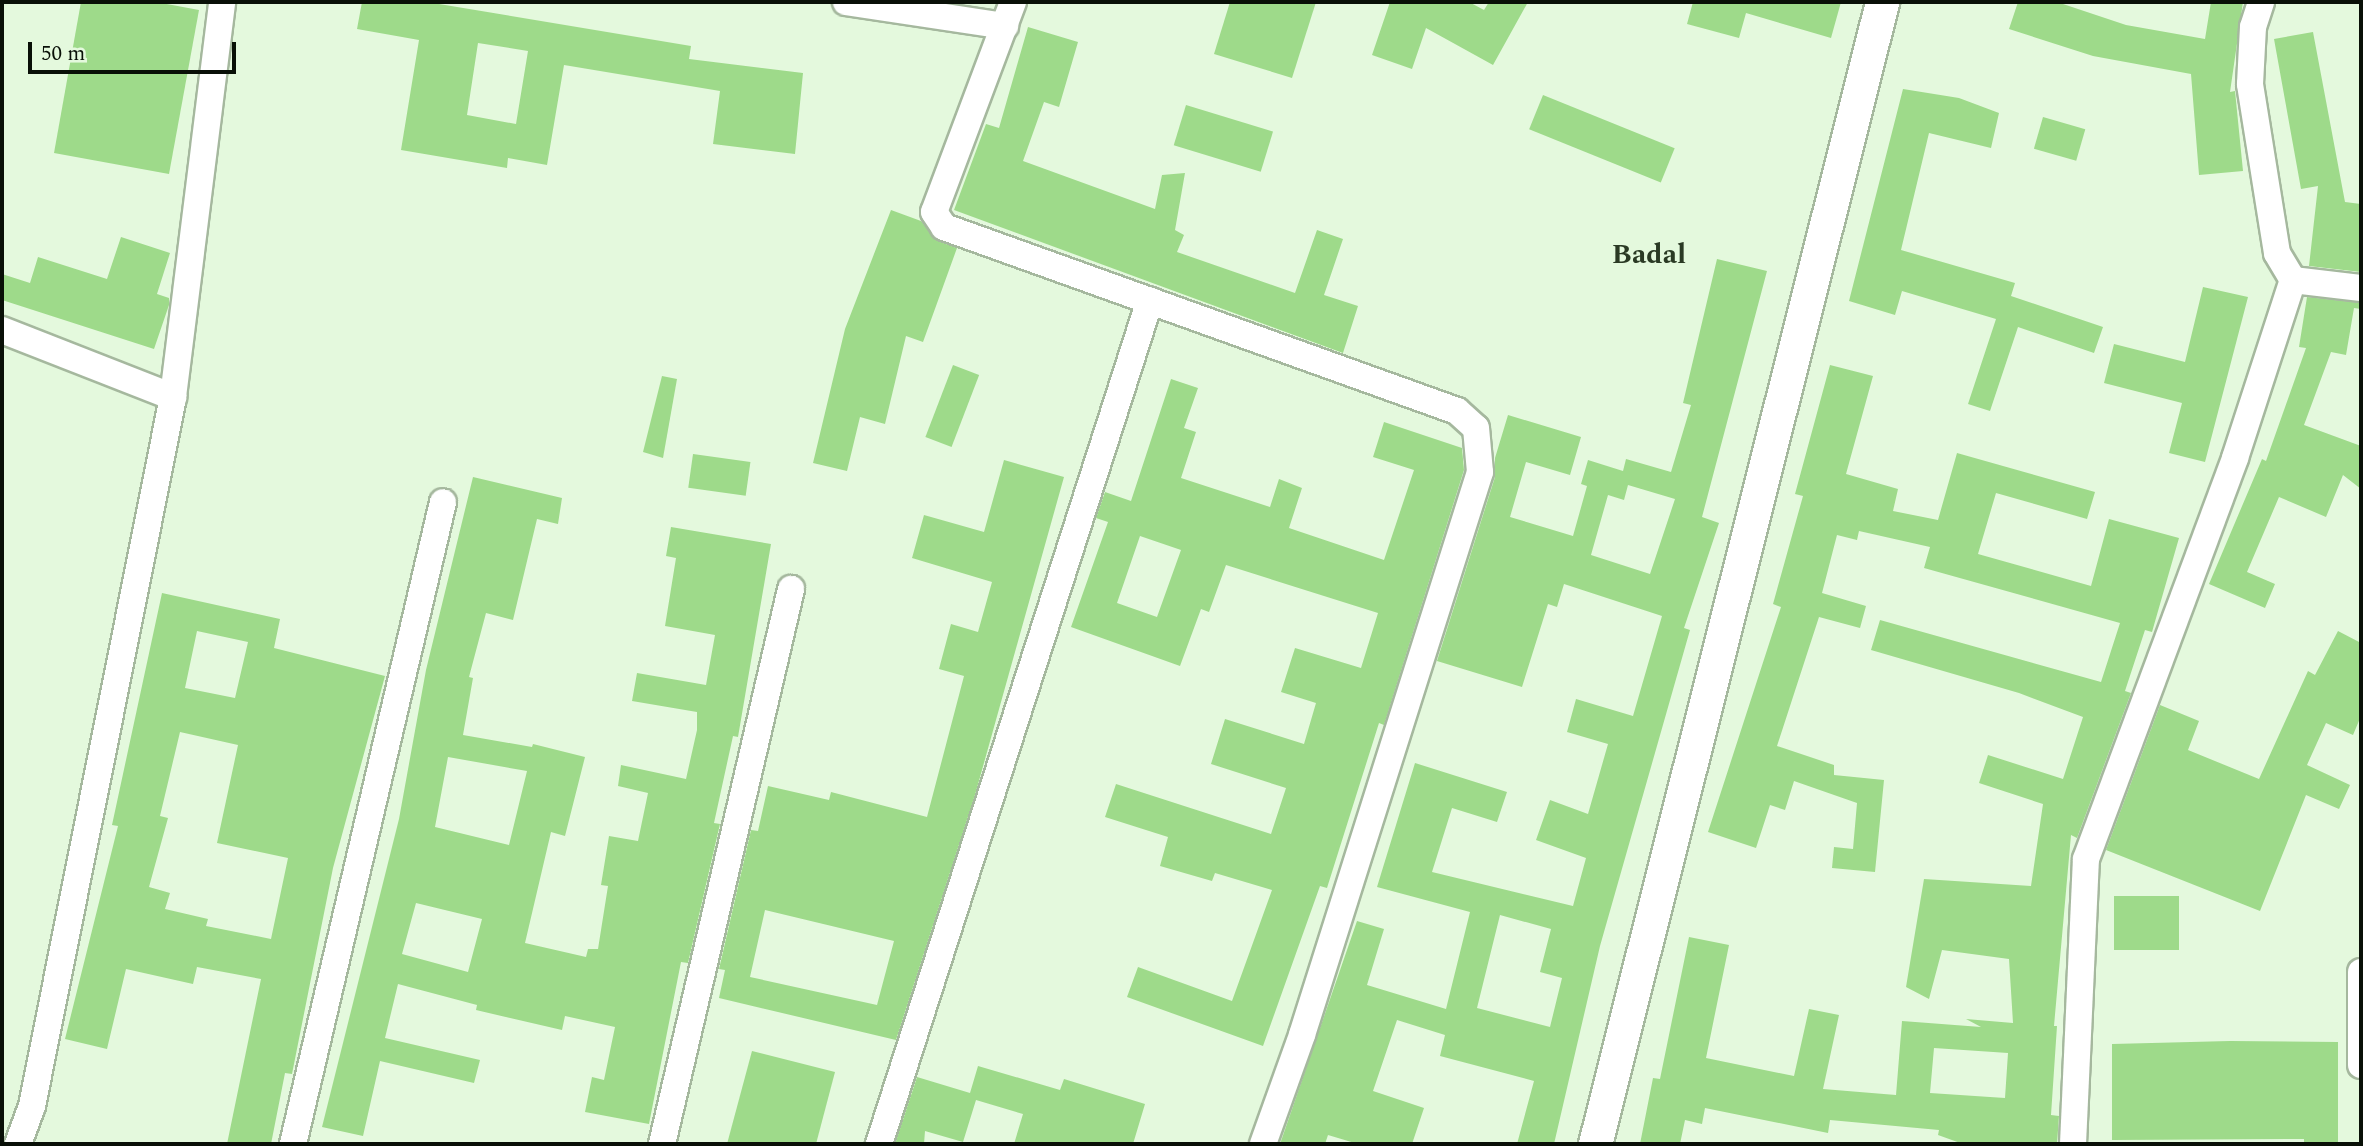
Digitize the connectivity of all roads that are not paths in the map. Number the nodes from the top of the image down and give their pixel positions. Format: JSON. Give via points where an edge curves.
{"nodes":[{"id":1,"x":222,"y":2,"type":"edge"},
{"id":2,"x":846,"y":2,"type":"edge"},
{"id":3,"x":1882,"y":2,"type":"edge"},
{"id":4,"x":2261,"y":2,"type":"edge"},
{"id":5,"x":1009,"y":14,"type":"edge"},
{"id":6,"x":2293,"y":280,"type":"junction"},
{"id":7,"x":2361,"y":288,"type":"edge"},
{"id":8,"x":1150,"y":300,"type":"junction"},
{"id":9,"x":2,"y":330,"type":"edge"},
{"id":10,"x":173,"y":397,"type":"junction"},
{"id":11,"x":443,"y":502,"type":"dead end"},
{"id":12,"x":791,"y":589,"type":"dead end"},
{"id":13,"x":2361,"y":972,"type":"edge"},
{"id":14,"x":2361,"y":1065,"type":"edge"},
{"id":15,"x":18,"y":1144,"type":"edge"},
{"id":16,"x":293,"y":1144,"type":"edge"},
{"id":17,"x":662,"y":1144,"type":"edge"},
{"id":18,"x":878,"y":1144,"type":"edge"},
{"id":19,"x":1263,"y":1144,"type":"edge"},
{"id":20,"x":1595,"y":1144,"type":"edge"},
{"id":21,"x":2073,"y":1144,"type":"edge"}],
"edges":[{"from":1,"to":10,"type":"street"},
{"from":2,"to":5,"type":"street"},
{"from":3,"to":20,"type":"street"},
{"from":4,"to":6,"type":"street","via":[[2253,27],[2250,85],[2277,253]]},
{"from":5,"to":8,"type":"street","via":[[937,204],[936,219],[944,227]]},
{"from":6,"to":7,"type":"street"},
{"from":6,"to":21,"type":"street","via":[[2235,458],[2086,859]]},
{"from":8,"to":18,"type":"street"},
{"from":8,"to":19,"type":"street","via":[[1457,411],[1476,428],[1480,472],[1302,1035]]},
{"from":9,"to":10,"type":"street"},
{"from":10,"to":15,"type":"street","via":[[32,1106]]},
{"from":11,"to":16,"type":"street"},
{"from":12,"to":17,"type":"street"},
{"from":13,"to":14,"type":"street"}]}
